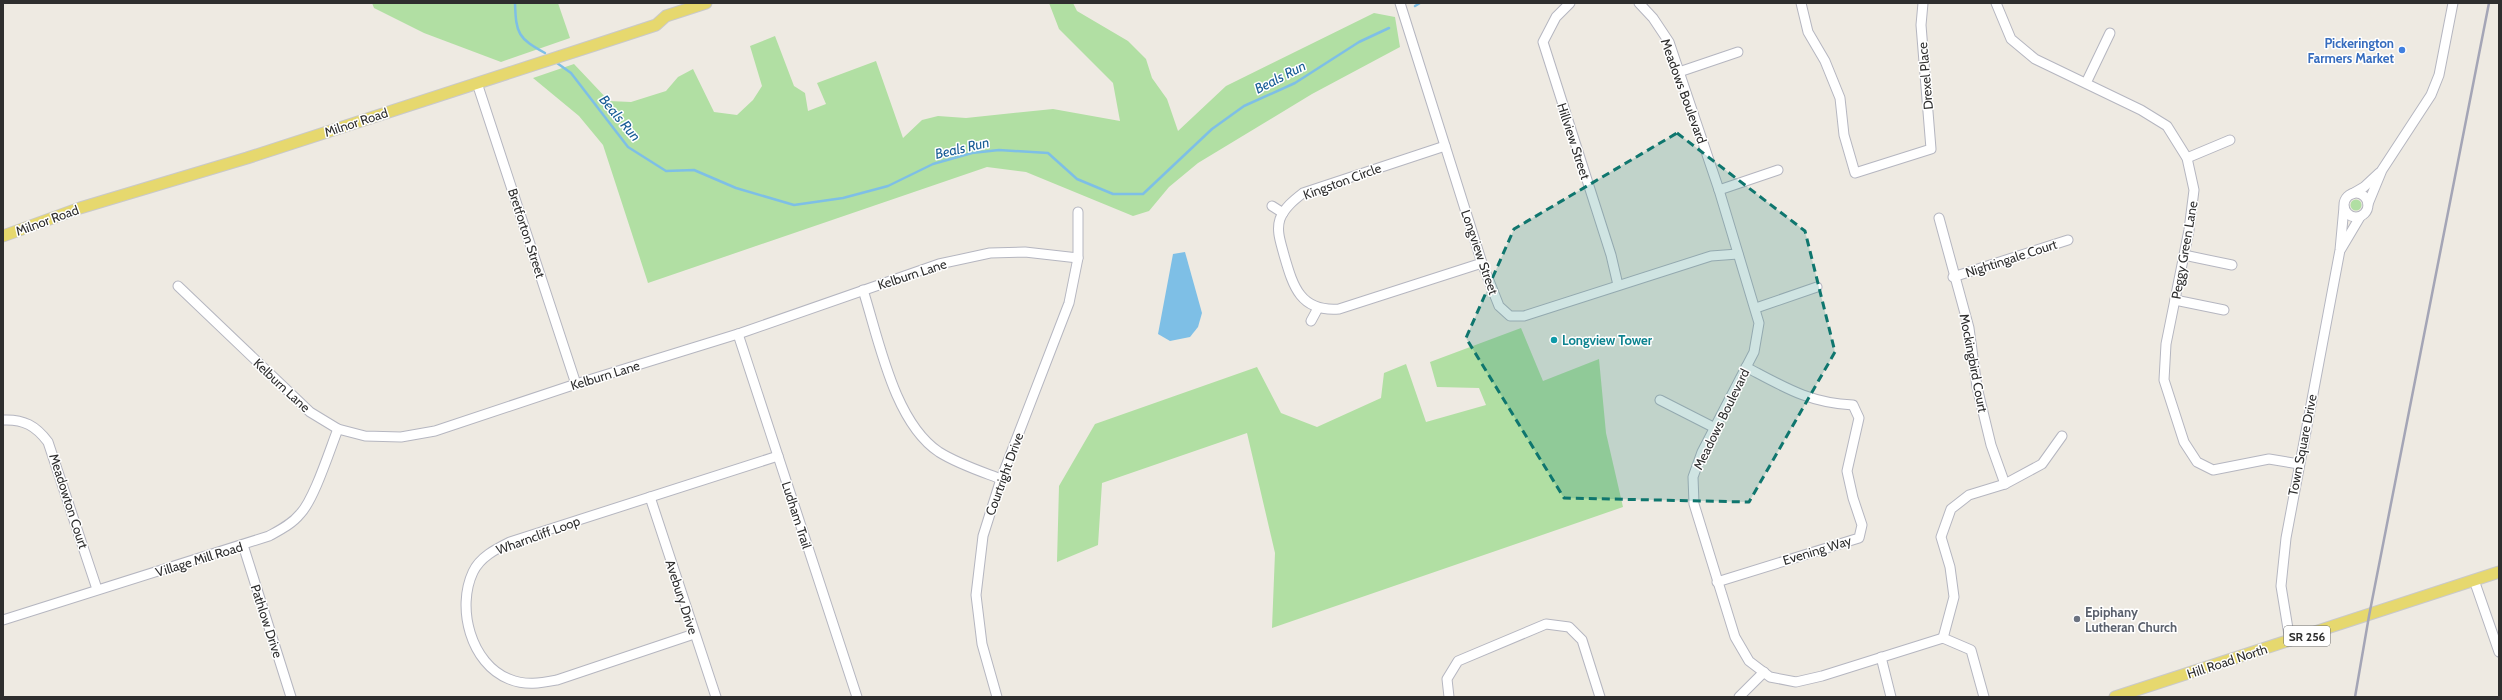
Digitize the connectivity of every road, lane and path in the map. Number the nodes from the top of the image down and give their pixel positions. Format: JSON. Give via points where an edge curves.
{"nodes":[{"id":1,"x":706,"y":3,"type":"edge"},
{"id":2,"x":1400,"y":3,"type":"edge"},
{"id":3,"x":1570,"y":3,"type":"edge"},
{"id":4,"x":1638,"y":3,"type":"edge"},
{"id":5,"x":1801,"y":3,"type":"edge"},
{"id":6,"x":1923,"y":3,"type":"edge"},
{"id":7,"x":1996,"y":3,"type":"edge"},
{"id":8,"x":2453,"y":3,"type":"edge"},
{"id":9,"x":695,"y":5,"type":"edge"},
{"id":10,"x":2110,"y":33,"type":"dead end"},
{"id":11,"x":1738,"y":52,"type":"dead end"},
{"id":12,"x":1679,"y":72,"type":"junction"},
{"id":13,"x":477,"y":83,"type":"junction"},
{"id":14,"x":2086,"y":83,"type":"junction"},
{"id":15,"x":2230,"y":140,"type":"dead end"},
{"id":16,"x":1445,"y":146,"type":"junction"},
{"id":17,"x":2187,"y":158,"type":"junction"},
{"id":18,"x":1778,"y":170,"type":"dead end"},
{"id":19,"x":2382,"y":170,"type":"junction"},
{"id":20,"x":1719,"y":190,"type":"junction"},
{"id":21,"x":2352,"y":194,"type":"junction"},
{"id":22,"x":2368,"y":204,"type":"junction"},
{"id":23,"x":1272,"y":206,"type":"dead end"},
{"id":24,"x":2344,"y":207,"type":"junction"},
{"id":25,"x":1078,"y":212,"type":"dead end"},
{"id":26,"x":1283,"y":213,"type":"junction"},
{"id":27,"x":2360,"y":217,"type":"junction"},
{"id":28,"x":1939,"y":218,"type":"dead end"},
{"id":29,"x":3,"y":236,"type":"edge"},
{"id":30,"x":2068,"y":240,"type":"dead end"},
{"id":31,"x":2340,"y":250,"type":"junction"},
{"id":32,"x":1738,"y":254,"type":"junction"},
{"id":33,"x":2184,"y":255,"type":"junction"},
{"id":34,"x":1078,"y":258,"type":"junction"},
{"id":35,"x":1482,"y":264,"type":"junction"},
{"id":36,"x":2232,"y":265,"type":"dead end"},
{"id":37,"x":1953,"y":276,"type":"junction"},
{"id":38,"x":1618,"y":285,"type":"junction"},
{"id":39,"x":178,"y":286,"type":"dead end"},
{"id":40,"x":1816,"y":287,"type":"dead end"},
{"id":41,"x":863,"y":290,"type":"junction"},
{"id":42,"x":2175,"y":300,"type":"junction"},
{"id":43,"x":1318,"y":308,"type":"junction"},
{"id":44,"x":1756,"y":308,"type":"junction"},
{"id":45,"x":2224,"y":310,"type":"dead end"},
{"id":46,"x":1311,"y":321,"type":"dead end"},
{"id":47,"x":738,"y":334,"type":"junction"},
{"id":48,"x":1746,"y":367,"type":"junction"},
{"id":49,"x":576,"y":384,"type":"junction"},
{"id":50,"x":1660,"y":400,"type":"dead end"},
{"id":51,"x":3,"y":420,"type":"edge"},
{"id":52,"x":338,"y":428,"type":"junction"},
{"id":53,"x":1715,"y":428,"type":"junction"},
{"id":54,"x":2062,"y":436,"type":"dead end"},
{"id":55,"x":778,"y":456,"type":"junction"},
{"id":56,"x":2299,"y":464,"type":"junction"},
{"id":57,"x":1001,"y":478,"type":"junction"},
{"id":58,"x":2005,"y":484,"type":"junction"},
{"id":59,"x":650,"y":497,"type":"junction"},
{"id":60,"x":242,"y":545,"type":"junction"},
{"id":61,"x":2499,"y":572,"type":"edge"},
{"id":62,"x":2474,"y":580,"type":"junction"},
{"id":63,"x":1718,"y":582,"type":"junction"},
{"id":64,"x":98,"y":589,"type":"junction"},
{"id":65,"x":3,"y":620,"type":"edge"},
{"id":66,"x":694,"y":634,"type":"junction"},
{"id":67,"x":1943,"y":638,"type":"junction"},
{"id":68,"x":2290,"y":641,"type":"junction"},
{"id":69,"x":2499,"y":652,"type":"edge"},
{"id":70,"x":1881,"y":657,"type":"junction"},
{"id":71,"x":1764,"y":672,"type":"junction"},
{"id":72,"x":291,"y":697,"type":"edge"},
{"id":73,"x":716,"y":697,"type":"edge"},
{"id":74,"x":857,"y":697,"type":"edge"},
{"id":75,"x":997,"y":697,"type":"edge"},
{"id":76,"x":1449,"y":697,"type":"edge"},
{"id":77,"x":1600,"y":697,"type":"edge"},
{"id":78,"x":1739,"y":697,"type":"edge"},
{"id":79,"x":1891,"y":697,"type":"edge"},
{"id":80,"x":1984,"y":697,"type":"edge"},
{"id":81,"x":2115,"y":697,"type":"edge"}],
"edges":[{"from":1,"to":9,"type":"main road","name":"Milnor Road"},
{"from":2,"to":16,"type":"street","name":"Longview Street"},
{"from":3,"to":38,"type":"street","name":"Hillview Street","via":[[1556,17],[1543,42],[1611,255]]},
{"from":4,"to":12,"type":"street","name":"Meadows Boulevard","via":[[1653,18],[1669,42]]},
{"from":5,"to":6,"type":"street","name":"Drexel Place","via":[[1808,32],[1840,98],[1844,136],[1855,173],[1931,149],[1921,25]]},
{"from":7,"to":14,"type":"street","name":"Peggy Green Lane","via":[[2011,39],[2035,59]]},
{"from":8,"to":19,"type":"street","name":"Town Square Drive","via":[[2439,75],[2432,95]]},
{"from":9,"to":13,"type":"main road","name":"Milnor Road","via":[[666,16],[656,25]]},
{"from":10,"to":14,"type":"street"},
{"from":11,"to":12,"type":"street"},
{"from":12,"to":20,"type":"street","name":"Meadows Boulevard"},
{"from":13,"to":29,"type":"main road","name":"Milnor Road","via":[[247,158],[78,208]]},
{"from":13,"to":49,"type":"street","name":"Bretforton Street"},
{"from":14,"to":17,"type":"street","name":"Peggy Green Lane","via":[[2142,110],[2167,126]]},
{"from":15,"to":17,"type":"street"},
{"from":16,"to":26,"type":"street","name":"Kingston Circle","via":[[1303,193]]},
{"from":16,"to":35,"type":"street","name":"Longview Street"},
{"from":17,"to":33,"type":"street","name":"Peggy Green Lane","via":[[2194,190]]},
{"from":18,"to":20,"type":"street"},
{"from":19,"to":21,"type":"street","name":"Town Square Drive","via":[[2364,187]]},
{"from":19,"to":22,"type":"street","name":"Town Square Drive"},
{"from":20,"to":32,"type":"street","name":"Meadows Boulevard"},
{"from":21,"to":22,"type":"street","via":[[2362,195]]},
{"from":21,"to":24,"type":"street","name":"Town Square Drive","via":[[2345,199]]},
{"from":22,"to":27,"type":"street","name":"Town Square Drive","via":[[2367,210]]},
{"from":23,"to":26,"type":"street"},
{"from":24,"to":27,"type":"street","via":[[2348,215]]},
{"from":24,"to":31,"type":"street","name":"Town Square Drive"},
{"from":25,"to":34,"type":"street","name":"Courtright Drive"},
{"from":26,"to":43,"type":"street","via":[[1278,228],[1279,238],[1292,284],[1305,300]]},
{"from":27,"to":31,"type":"street","name":"Town Square Drive"},
{"from":28,"to":37,"type":"street","name":"Mockingbird Court"},
{"from":30,"to":37,"type":"street","name":"Nightingale Court"},
{"from":31,"to":56,"type":"street","name":"Town Square Drive"},
{"from":32,"to":38,"type":"street","name":"Longview Street","via":[[1711,256]]},
{"from":32,"to":44,"type":"street","name":"Meadows Boulevard"},
{"from":33,"to":36,"type":"street"},
{"from":33,"to":42,"type":"street","name":"Peggy Green Lane"},
{"from":34,"to":41,"type":"street","name":"Kelburn Lane","via":[[1025,252],[990,253],[939,264]]},
{"from":34,"to":57,"type":"street","name":"Courtright Drive","via":[[1069,304]]},
{"from":35,"to":38,"type":"street","name":"Longview Street","via":[[1499,306],[1510,316],[1524,316]]},
{"from":35,"to":43,"type":"street","via":[[1339,308]]},
{"from":37,"to":58,"type":"street","name":"Mockingbird Court","via":[[1969,328],[1976,387]]},
{"from":39,"to":52,"type":"street","name":"Kelburn Lane","via":[[310,412]]},
{"from":40,"to":44,"type":"street"},
{"from":41,"to":47,"type":"street","name":"Kelburn Lane"},
{"from":41,"to":57,"type":"street","via":[[897,396],[920,436],[954,461]]},
{"from":42,"to":45,"type":"street"},
{"from":42,"to":56,"type":"street","name":"Peggy Green Lane","via":[[2166,344],[2164,380],[2184,442],[2198,463],[2213,470],[2269,459]]},
{"from":43,"to":46,"type":"street"},
{"from":44,"to":48,"type":"street","name":"Meadows Boulevard","via":[[1759,323],[1754,352]]},
{"from":47,"to":49,"type":"street","name":"Kelburn Lane"},
{"from":47,"to":55,"type":"street","name":"Ludham Trail"},
{"from":48,"to":53,"type":"street","name":"Meadows Boulevard"},
{"from":48,"to":63,"type":"street","name":"Evening Way","via":[[1798,394],[1827,403],[1853,405],[1859,418],[1847,471],[1862,525],[1859,538]]},
{"from":49,"to":52,"type":"street","name":"Kelburn Lane","via":[[435,431],[401,437],[365,436]]},
{"from":50,"to":53,"type":"street"},
{"from":51,"to":64,"type":"street","name":"Meadowton Court","via":[[21,421],[32,425],[48,442]]},
{"from":52,"to":60,"type":"street","name":"Village Mill Road","via":[[301,514],[270,536]]},
{"from":53,"to":63,"type":"street","name":"Meadows Boulevard","via":[[1702,452],[1694,478],[1694,504]]},
{"from":54,"to":58,"type":"street","via":[[2042,464]]},
{"from":55,"to":59,"type":"street","name":"Wharncliff Loop"},
{"from":55,"to":74,"type":"street","name":"Ludham Trail"},
{"from":56,"to":68,"type":"street","name":"Town Square Drive","via":[[2286,538],[2281,586]]},
{"from":57,"to":75,"type":"street","name":"Courtright Drive","via":[[982,536],[976,595],[982,644]]},
{"from":58,"to":67,"type":"street","via":[[1969,495],[1951,509],[1941,537],[1950,567],[1954,597]]},
{"from":59,"to":66,"type":"street","name":"Avebury Drive"},
{"from":59,"to":66,"type":"street","name":"Wharncliff Loop","via":[[510,542],[489,552],[473,571],[465,599],[468,623],[477,650],[494,671],[510,680],[534,685],[557,680]]},
{"from":60,"to":64,"type":"street","name":"Village Mill Road"},
{"from":60,"to":72,"type":"street","name":"Pathlow Drive"},
{"from":61,"to":62,"type":"main road","name":"Hill Road North","number":"SR 256"},
{"from":62,"to":68,"type":"main road","name":"Hill Road North","number":"SR 256"},
{"from":62,"to":69,"type":"street"},
{"from":63,"to":71,"type":"street","name":"Meadows Boulevard","via":[[1735,637],[1748,661]]},
{"from":64,"to":65,"type":"street","name":"Village Mill Road"},
{"from":66,"to":73,"type":"street","name":"Avebury Drive"},
{"from":67,"to":70,"type":"street","name":"Meadows Boulevard"},
{"from":67,"to":80,"type":"street","via":[[1971,650]]},
{"from":68,"to":81,"type":"main road","name":"Hill Road North","number":"SR 256"},
{"from":70,"to":71,"type":"street","name":"Meadows Boulevard","via":[[1796,682],[1770,677]]},
{"from":70,"to":79,"type":"street"},
{"from":71,"to":78,"type":"street"},
{"from":76,"to":77,"type":"street","via":[[1447,679],[1458,661],[1546,624],[1569,627],[1582,640]]}]}
